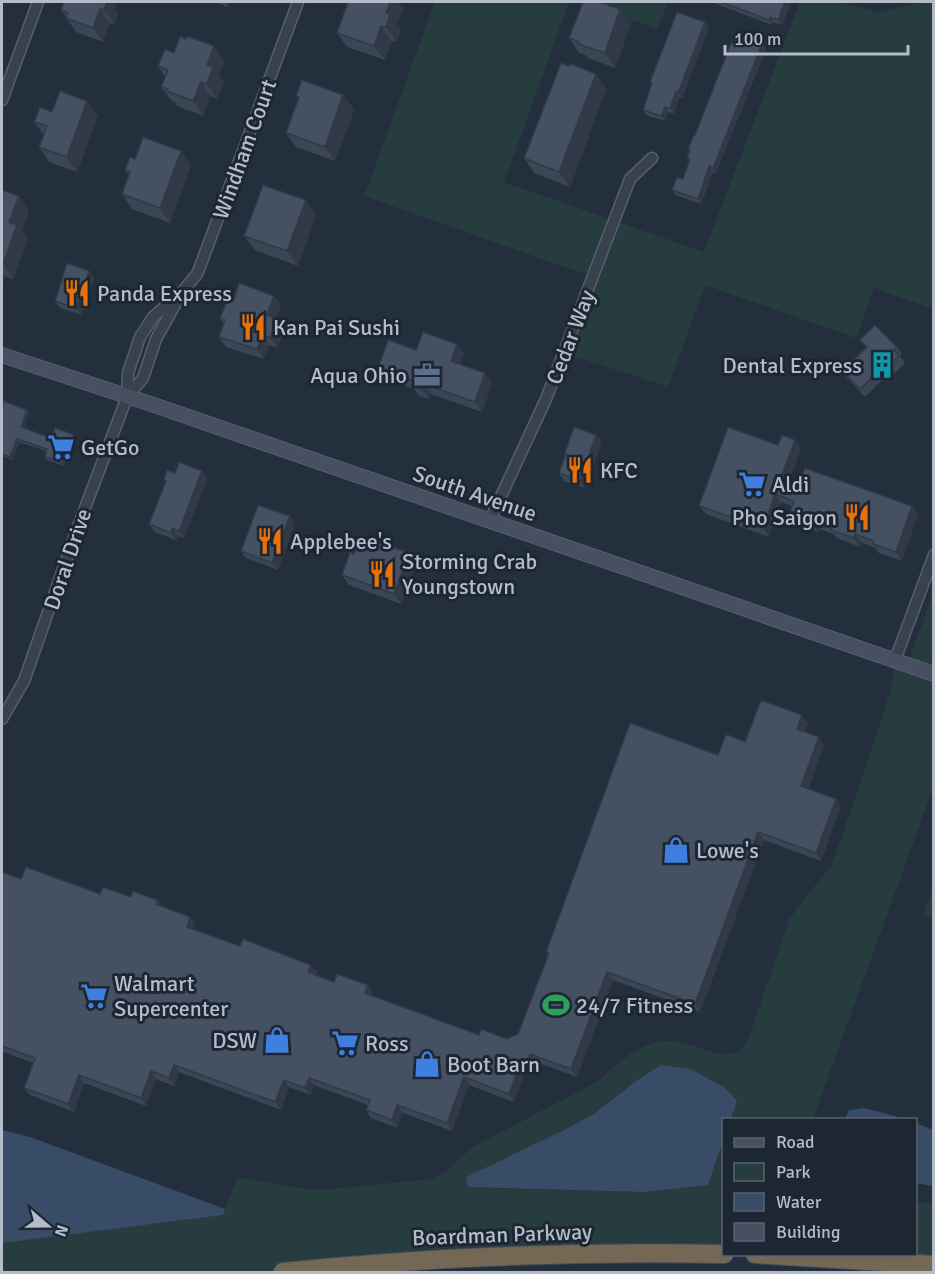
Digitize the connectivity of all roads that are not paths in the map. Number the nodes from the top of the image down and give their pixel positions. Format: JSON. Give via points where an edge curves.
{"nodes":[{"id":1,"x":38,"y":2,"type":"edge"},
{"id":2,"x":298,"y":2,"type":"edge"},
{"id":3,"x":2,"y":100,"type":"edge"},
{"id":4,"x":652,"y":158,"type":"dead end"},
{"id":5,"x":2,"y":355,"type":"edge"},
{"id":6,"x":127,"y":397,"type":"junction"},
{"id":7,"x":490,"y":520,"type":"junction"},
{"id":8,"x":933,"y":555,"type":"edge"},
{"id":9,"x":895,"y":660,"type":"junction"},
{"id":10,"x":933,"y":674,"type":"edge"},
{"id":11,"x":2,"y":719,"type":"edge"},
{"id":12,"x":722,"y":1254,"type":"edge"},
{"id":13,"x":787,"y":1256,"type":"edge"},
{"id":14,"x":933,"y":1265,"type":"edge"},
{"id":15,"x":283,"y":1272,"type":"edge"}],
"edges":[{"from":1,"to":3,"type":"street"},
{"from":2,"to":6,"type":"street","name":"Windham Court","via":[[197,274],[182,292],[156,339],[143,378]]},
{"from":4,"to":7,"type":"street","name":"Cedar Way","via":[[630,179],[542,408]]},
{"from":5,"to":6,"type":"main road","name":"South Avenue"},
{"from":6,"to":7,"type":"main road","name":"South Avenue"},
{"from":6,"to":11,"type":"street","name":"Doral Drive","via":[[24,681]]},
{"from":7,"to":9,"type":"main road","name":"South Avenue"},
{"from":8,"to":9,"type":"street"},
{"from":9,"to":10,"type":"main road","name":"South Avenue"},
{"from":12,"to":15,"type":"highway","name":"Boardman Parkway","via":[[502,1256]]},
{"from":13,"to":14,"type":"highway"}]}
